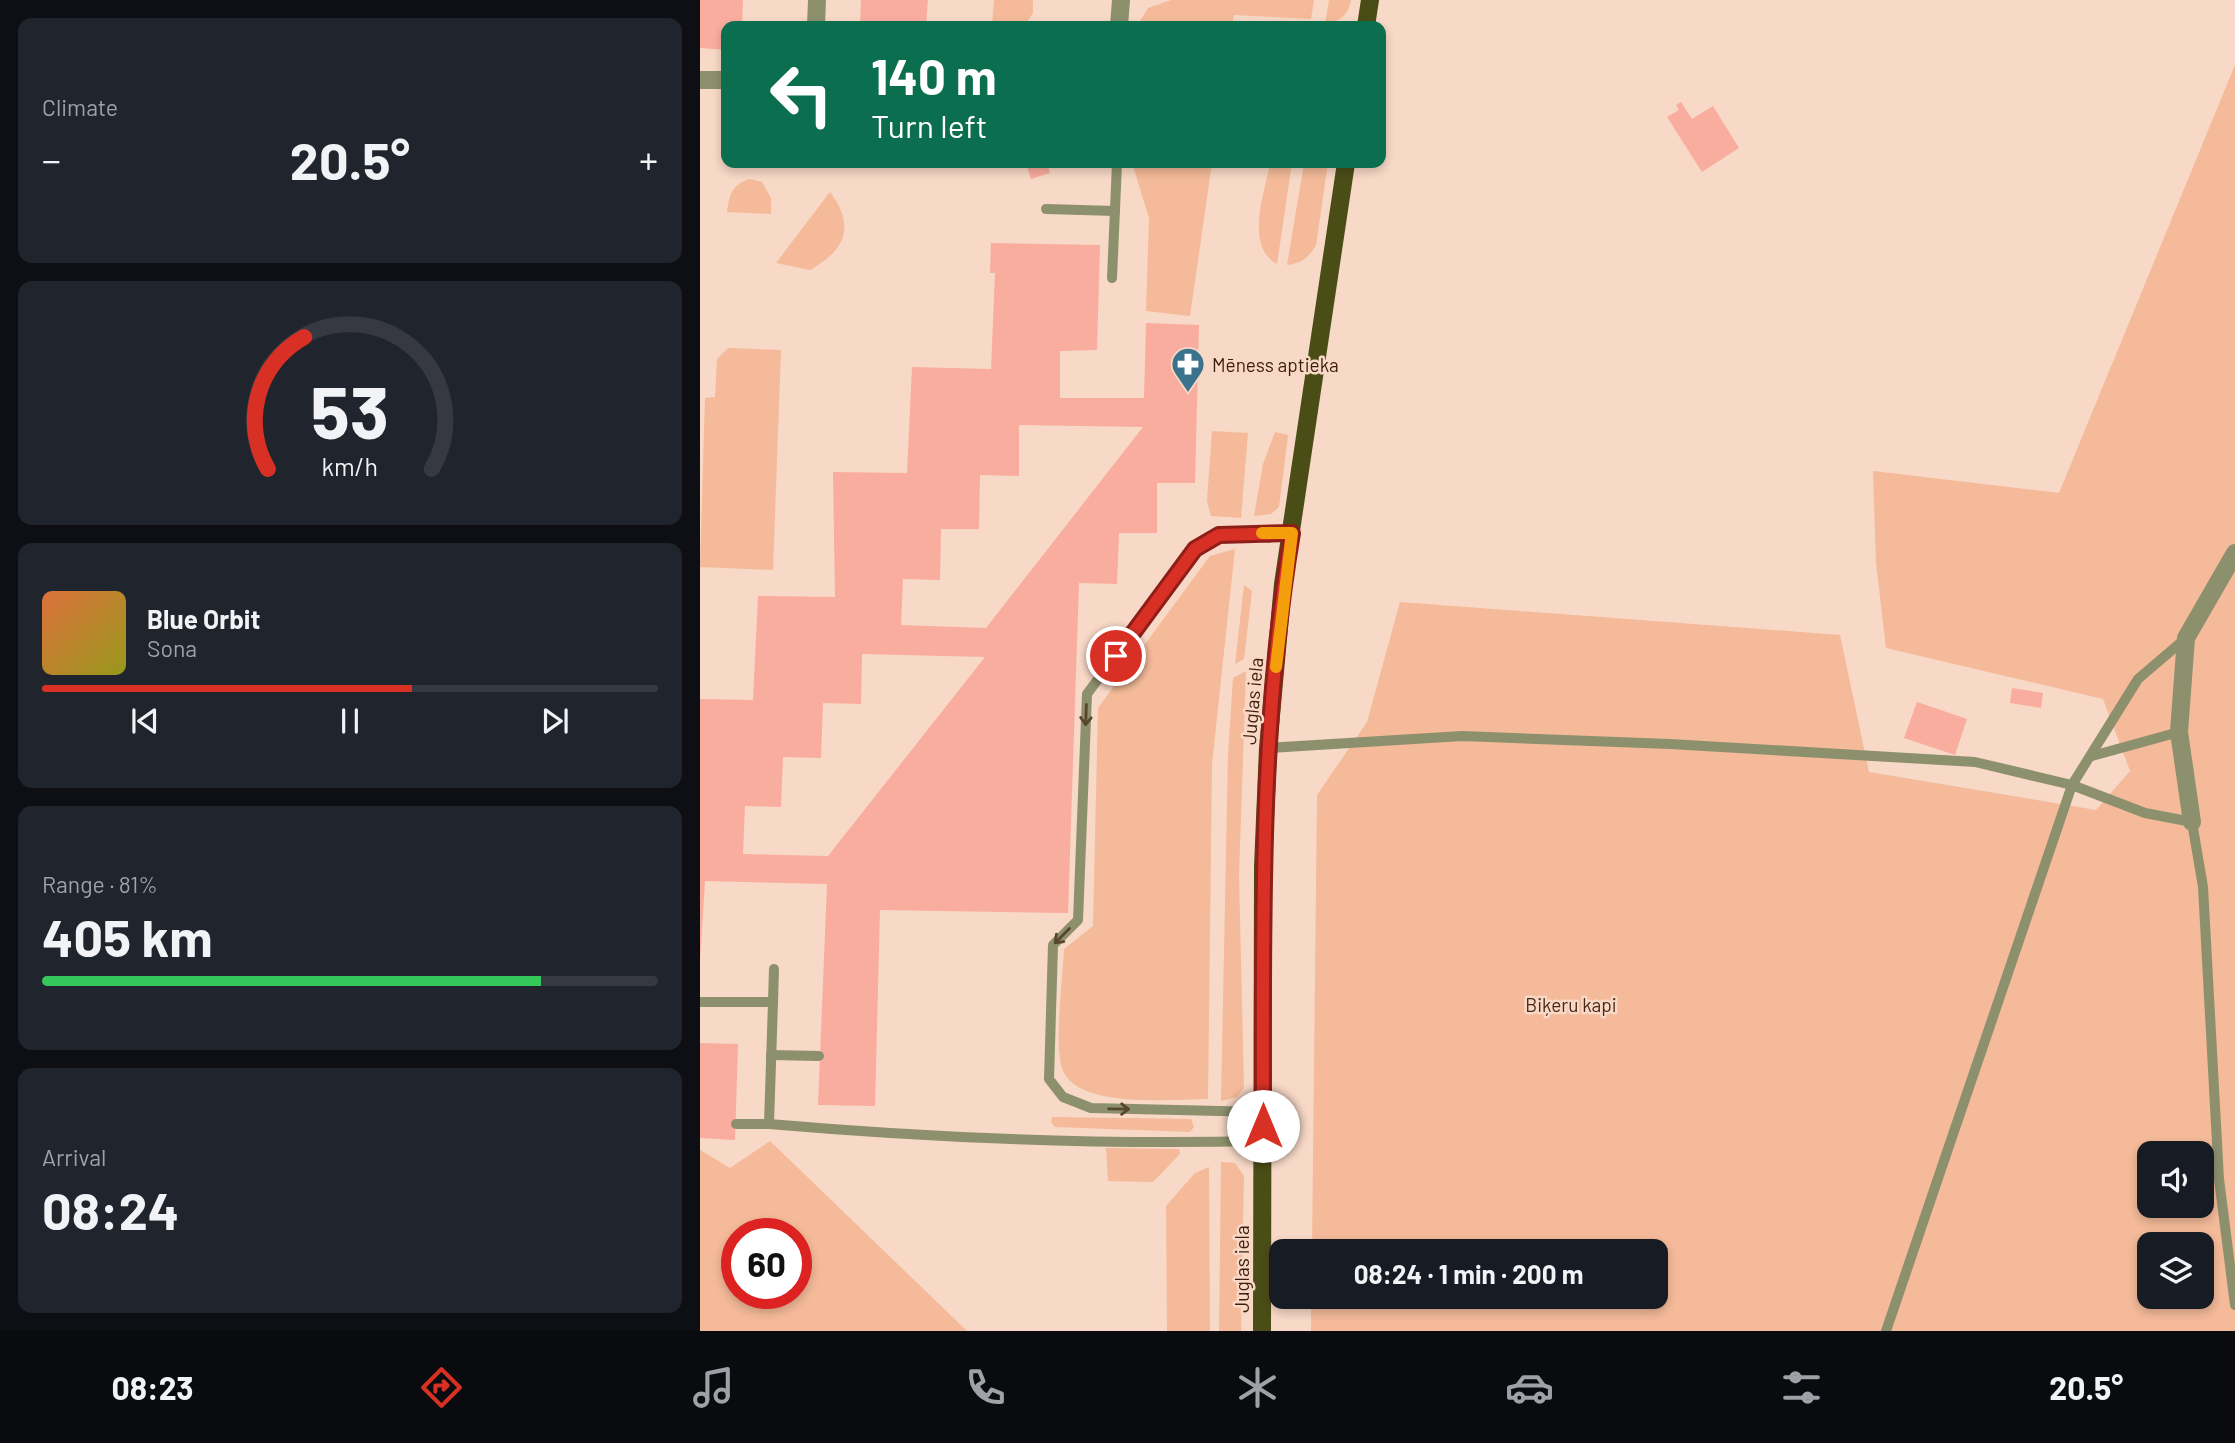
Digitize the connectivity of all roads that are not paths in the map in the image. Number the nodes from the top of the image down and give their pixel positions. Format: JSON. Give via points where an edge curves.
{"nodes":[{"id":1,"x":817,"y":0,"type":"edge"},
{"id":2,"x":1121,"y":0,"type":"edge"},
{"id":3,"x":1370,"y":0,"type":"edge"},
{"id":4,"x":816,"y":21,"type":"edge"},
{"id":5,"x":1119,"y":21,"type":"edge"},
{"id":6,"x":1367,"y":21,"type":"edge"},
{"id":7,"x":700,"y":80,"type":"edge"},
{"id":8,"x":721,"y":80,"type":"edge"},
{"id":9,"x":1117,"y":168,"type":"edge"},
{"id":10,"x":1345,"y":168,"type":"edge"},
{"id":11,"x":1046,"y":209,"type":"dead end"},
{"id":12,"x":1115,"y":211,"type":"junction"},
{"id":13,"x":1112,"y":278,"type":"dead end"},
{"id":14,"x":1292,"y":533,"type":"junction"},
{"id":15,"x":2235,"y":553,"type":"edge"},
{"id":16,"x":2186,"y":638,"type":"junction"},
{"id":17,"x":2179,"y":732,"type":"junction"},
{"id":18,"x":1268,"y":748,"type":"junction"},
{"id":19,"x":2092,"y":756,"type":"junction"},
{"id":20,"x":2072,"y":785,"type":"junction"},
{"id":21,"x":2192,"y":822,"type":"junction"},
{"id":22,"x":774,"y":969,"type":"dead end"},
{"id":23,"x":700,"y":1002,"type":"edge"},
{"id":24,"x":773,"y":1002,"type":"junction"},
{"id":25,"x":771,"y":1055,"type":"junction"},
{"id":26,"x":819,"y":1056,"type":"dead end"},
{"id":27,"x":1263,"y":1112,"type":"junction"},
{"id":28,"x":736,"y":1124,"type":"dead end"},
{"id":29,"x":769,"y":1124,"type":"junction"},
{"id":30,"x":1263,"y":1141,"type":"junction"},
{"id":31,"x":2235,"y":1305,"type":"edge"},
{"id":32,"x":1262,"y":1331,"type":"edge"},
{"id":33,"x":1885,"y":1331,"type":"edge"}],
"edges":[{"from":1,"to":4,"type":"street"},
{"from":2,"to":5,"type":"street"},
{"from":3,"to":6,"type":"main road"},
{"from":7,"to":8,"type":"street"},
{"from":9,"to":12,"type":"lane"},
{"from":10,"to":14,"type":"main road","name":"Juglas iela"},
{"from":11,"to":12,"type":"lane"},
{"from":12,"to":13,"type":"lane"},
{"from":14,"to":18,"type":"main road","name":"Juglas iela"},
{"from":14,"to":27,"type":"lane","one_way":true,"via":[[1219,535],[1195,549],[1087,694],[1078,920],[1053,945],[1049,1079],[1063,1097],[1091,1108]]},
{"from":15,"to":16,"type":"street"},
{"from":16,"to":17,"type":"street"},
{"from":16,"to":19,"type":"lane","via":[[2138,680]]},
{"from":17,"to":19,"type":"lane"},
{"from":17,"to":21,"type":"street"},
{"from":18,"to":20,"type":"lane","via":[[1462,736],[1670,744],[1975,762]]},
{"from":18,"to":27,"type":"main road","name":"Juglas iela"},
{"from":19,"to":20,"type":"lane"},
{"from":20,"to":21,"type":"lane","via":[[2146,813]]},
{"from":20,"to":33,"type":"lane"},
{"from":21,"to":31,"type":"lane","via":[[2203,887],[2219,1179]]},
{"from":22,"to":24,"type":"lane"},
{"from":23,"to":24,"type":"lane"},
{"from":24,"to":25,"type":"lane"},
{"from":25,"to":26,"type":"lane"},
{"from":25,"to":29,"type":"lane"},
{"from":27,"to":30,"type":"main road","name":"Juglas iela"},
{"from":28,"to":29,"type":"lane"},
{"from":29,"to":30,"type":"lane","via":[[867,1133]]},
{"from":30,"to":32,"type":"main road","name":"Juglas iela"}]}
